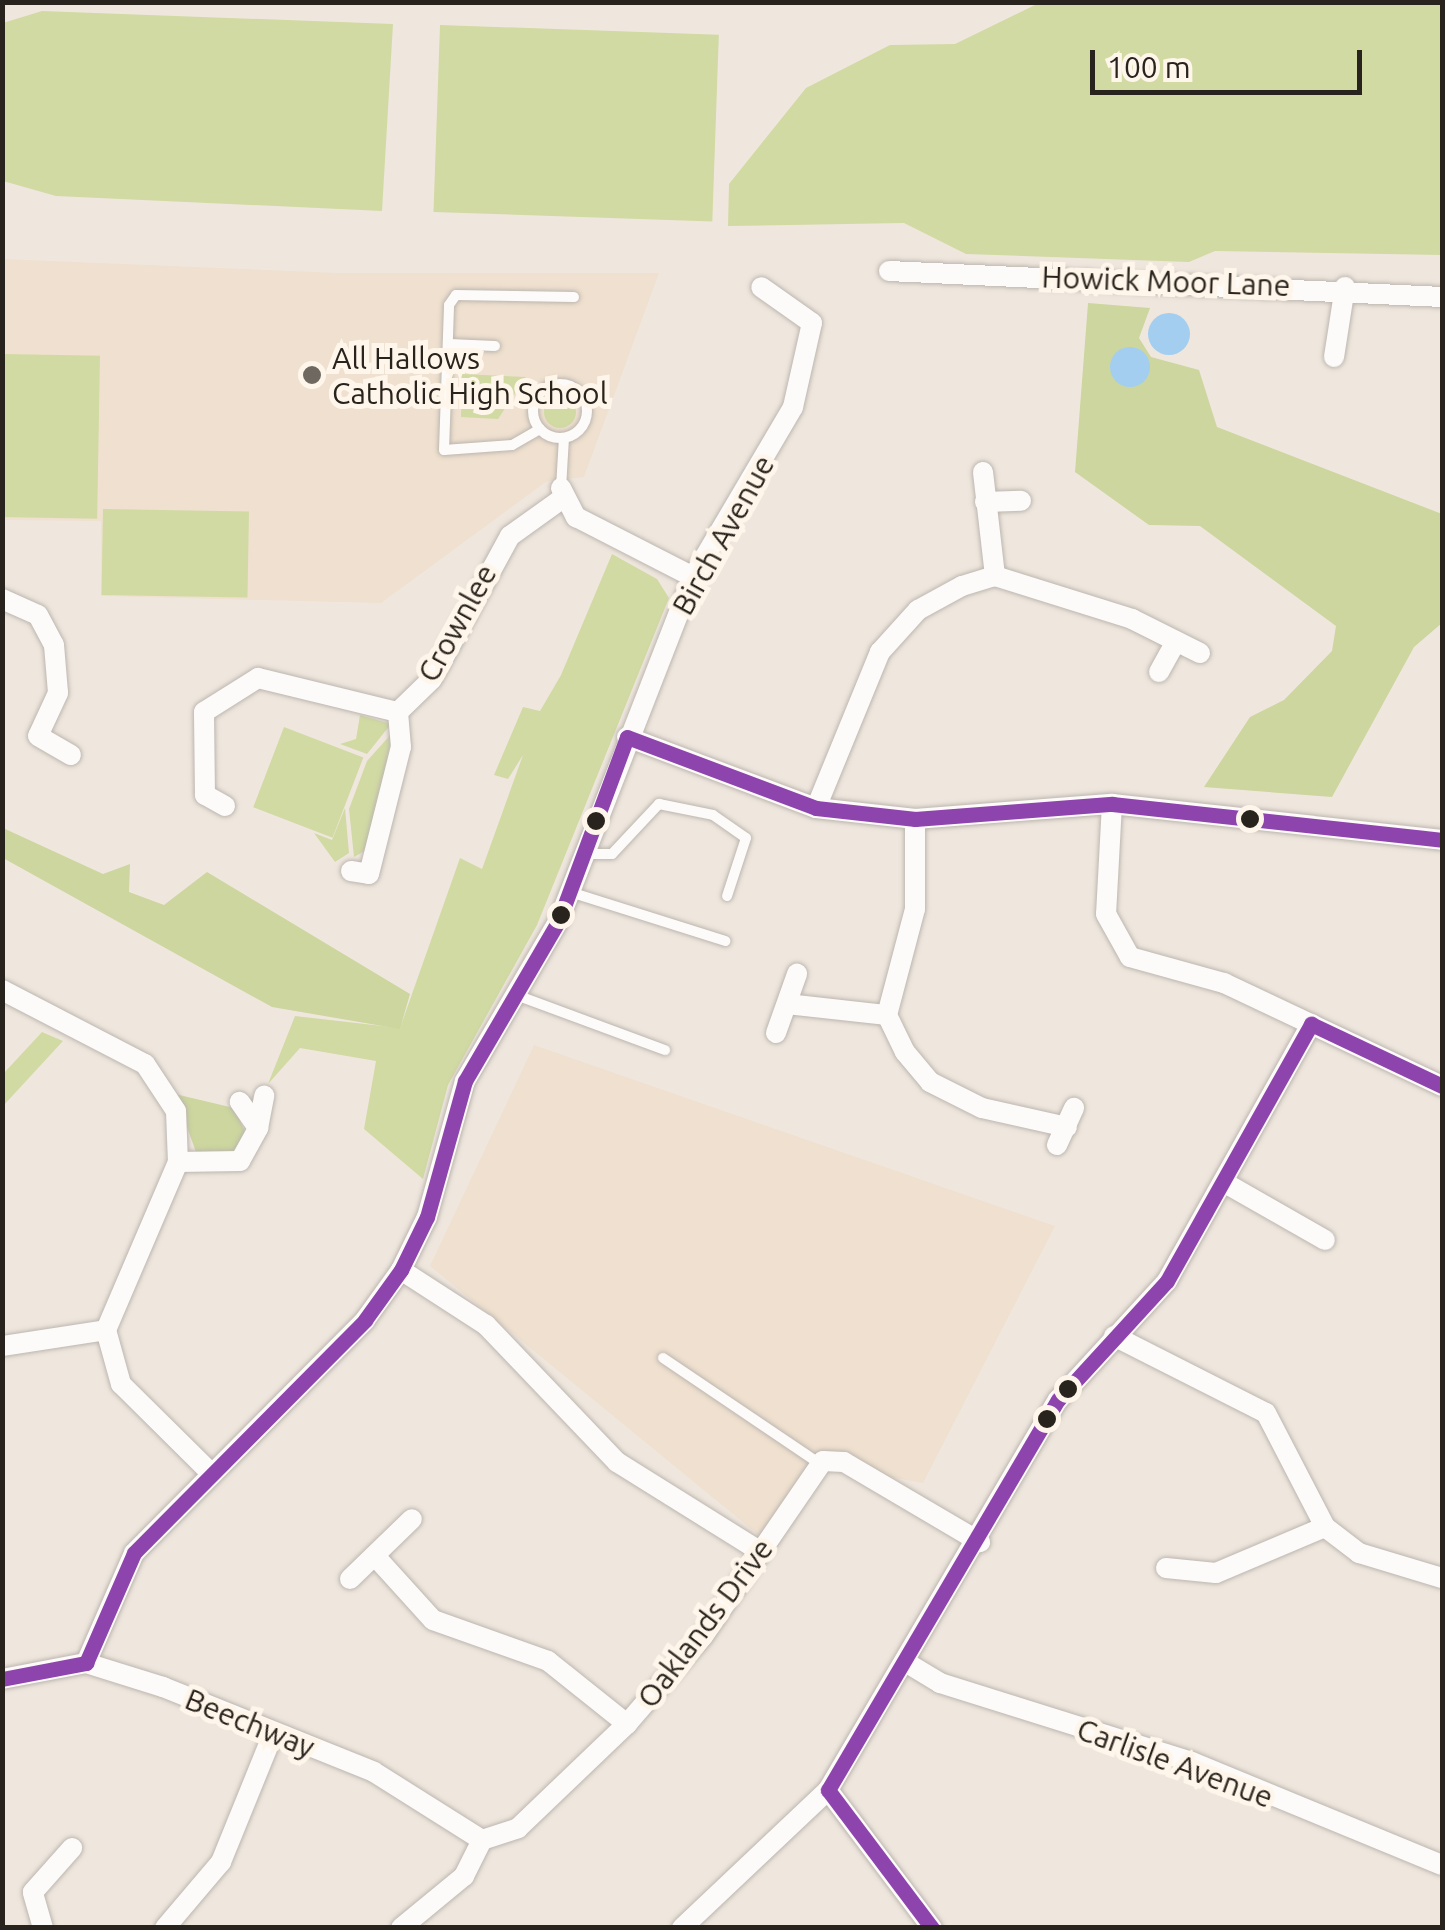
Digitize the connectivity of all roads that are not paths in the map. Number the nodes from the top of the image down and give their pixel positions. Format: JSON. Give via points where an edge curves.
{"nodes":[{"id":1,"x":889,"y":271,"type":"dead end"},
{"id":2,"x":761,"y":287,"type":"dead end"},
{"id":3,"x":1345,"y":287,"type":"junction"},
{"id":4,"x":574,"y":297,"type":"dead end"},
{"id":5,"x":1442,"y":297,"type":"edge"},
{"id":6,"x":449,"y":344,"type":"junction"},
{"id":7,"x":495,"y":346,"type":"dead end"},
{"id":8,"x":1334,"y":357,"type":"dead end"},
{"id":9,"x":540,"y":429,"type":"junction"},
{"id":10,"x":564,"y":438,"type":"junction"},
{"id":11,"x":984,"y":472,"type":"dead end"},
{"id":12,"x":562,"y":493,"type":"junction"},
{"id":13,"x":1020,"y":501,"type":"dead end"},
{"id":14,"x":986,"y":502,"type":"junction"},
{"id":15,"x":995,"y":576,"type":"junction"},
{"id":16,"x":693,"y":577,"type":"junction"},
{"id":17,"x":2,"y":600,"type":"edge"},
{"id":18,"x":1176,"y":641,"type":"junction"},
{"id":19,"x":1200,"y":653,"type":"dead end"},
{"id":20,"x":1159,"y":672,"type":"dead end"},
{"id":21,"x":398,"y":712,"type":"junction"},
{"id":22,"x":627,"y":737,"type":"junction"},
{"id":23,"x":71,"y":754,"type":"dead end"},
{"id":24,"x":205,"y":796,"type":"junction"},
{"id":25,"x":1112,"y":804,"type":"junction"},
{"id":26,"x":225,"y":806,"type":"dead end"},
{"id":27,"x":816,"y":808,"type":"junction"},
{"id":28,"x":202,"y":819,"type":"dead end"},
{"id":29,"x":916,"y":820,"type":"junction"},
{"id":30,"x":1442,"y":840,"type":"edge"},
{"id":31,"x":584,"y":854,"type":"junction"},
{"id":32,"x":367,"y":878,"type":"dead end"},
{"id":33,"x":570,"y":892,"type":"junction"},
{"id":34,"x":728,"y":896,"type":"dead end"},
{"id":35,"x":725,"y":941,"type":"dead end"},
{"id":36,"x":797,"y":974,"type":"dead end"},
{"id":37,"x":2,"y":990,"type":"edge"},
{"id":38,"x":515,"y":994,"type":"junction"},
{"id":39,"x":787,"y":1004,"type":"junction"},
{"id":40,"x":888,"y":1015,"type":"junction"},
{"id":41,"x":1311,"y":1024,"type":"junction"},
{"id":42,"x":776,"y":1033,"type":"dead end"},
{"id":43,"x":665,"y":1050,"type":"dead end"},
{"id":44,"x":1442,"y":1086,"type":"edge"},
{"id":45,"x":264,"y":1096,"type":"dead end"},
{"id":46,"x":240,"y":1102,"type":"dead end"},
{"id":47,"x":1066,"y":1127,"type":"dead end"},
{"id":48,"x":258,"y":1128,"type":"junction"},
{"id":49,"x":178,"y":1162,"type":"junction"},
{"id":50,"x":1225,"y":1183,"type":"junction"},
{"id":51,"x":1325,"y":1240,"type":"dead end"},
{"id":52,"x":402,"y":1270,"type":"junction"},
{"id":53,"x":106,"y":1330,"type":"junction"},
{"id":54,"x":1114,"y":1336,"type":"junction"},
{"id":55,"x":2,"y":1346,"type":"edge"},
{"id":56,"x":662,"y":1358,"type":"dead end"},
{"id":57,"x":820,"y":1464,"type":"junction"},
{"id":58,"x":210,"y":1472,"type":"junction"},
{"id":59,"x":412,"y":1520,"type":"dead end"},
{"id":60,"x":1325,"y":1527,"type":"junction"},
{"id":61,"x":980,"y":1542,"type":"junction"},
{"id":62,"x":761,"y":1552,"type":"junction"},
{"id":63,"x":375,"y":1556,"type":"junction"},
{"id":64,"x":1166,"y":1568,"type":"dead end"},
{"id":65,"x":1442,"y":1578,"type":"edge"},
{"id":66,"x":350,"y":1579,"type":"dead end"},
{"id":67,"x":86,"y":1663,"type":"junction"},
{"id":68,"x":907,"y":1664,"type":"junction"},
{"id":69,"x":2,"y":1680,"type":"edge"},
{"id":70,"x":628,"y":1724,"type":"junction"},
{"id":71,"x":272,"y":1734,"type":"junction"},
{"id":72,"x":828,"y":1790,"type":"junction"},
{"id":73,"x":482,"y":1840,"type":"junction"},
{"id":74,"x":72,"y":1848,"type":"dead end"},
{"id":75,"x":1442,"y":1864,"type":"edge"},
{"id":76,"x":44,"y":1928,"type":"edge"},
{"id":77,"x":165,"y":1928,"type":"edge"},
{"id":78,"x":401,"y":1928,"type":"edge"},
{"id":79,"x":682,"y":1928,"type":"edge"},
{"id":80,"x":932,"y":1928,"type":"edge"}],
"edges":[{"from":1,"to":3,"type":"street","name":"Howick Moor Lane"},
{"from":2,"to":16,"type":"street","name":"Birch Avenue","via":[[812,324],[793,406]]},
{"from":3,"to":5,"type":"street","name":"Howick Moor Lane"},
{"from":3,"to":8,"type":"street"},
{"from":4,"to":6,"type":"lane","via":[[456,295]]},
{"from":6,"to":7,"type":"lane"},
{"from":6,"to":9,"type":"lane","via":[[444,450],[512,445]]},
{"from":9,"to":10,"type":"lane"},
{"from":9,"to":10,"type":"lane","via":[[538,396],[570,386],[587,414]]},
{"from":10,"to":12,"type":"lane"},
{"from":11,"to":14,"type":"street"},
{"from":12,"to":16,"type":"street","via":[[576,516]]},
{"from":12,"to":21,"type":"street","name":"Crownlee","via":[[510,536],[432,679]]},
{"from":13,"to":14,"type":"street"},
{"from":14,"to":15,"type":"street"},
{"from":15,"to":18,"type":"street"},
{"from":15,"to":27,"type":"street","via":[[918,610],[880,652]]},
{"from":16,"to":22,"type":"street","name":"Birch Avenue"},
{"from":17,"to":23,"type":"street","via":[[38,615],[54,645],[60,681],[38,736]]},
{"from":18,"to":19,"type":"street"},
{"from":18,"to":20,"type":"street"},
{"from":21,"to":24,"type":"street","name":"Crownlee","via":[[281,680],[228,691],[204,712]]},
{"from":21,"to":32,"type":"street","name":"Crownlee","via":[[402,747]]},
{"from":22,"to":27,"type":"street"},
{"from":22,"to":31,"type":"street","name":"Birch Avenue"},
{"from":24,"to":26,"type":"street"},
{"from":24,"to":28,"type":"street","name":"Crownlee"},
{"from":25,"to":29,"type":"street"},
{"from":25,"to":30,"type":"street"},
{"from":25,"to":41,"type":"street","via":[[1103,941]]},
{"from":27,"to":29,"type":"street"},
{"from":29,"to":40,"type":"street","via":[[915,909]]},
{"from":31,"to":33,"type":"street","name":"Birch Avenue"},
{"from":31,"to":34,"type":"lane","via":[[612,854],[659,804],[713,815],[746,838]]},
{"from":33,"to":35,"type":"lane"},
{"from":33,"to":38,"type":"street","name":"Birch Avenue"},
{"from":36,"to":39,"type":"street"},
{"from":37,"to":49,"type":"street","via":[[152,1072],[176,1111]]},
{"from":38,"to":43,"type":"lane"},
{"from":38,"to":52,"type":"street","name":"Birch Avenue","via":[[465,1081],[427,1217]]},
{"from":39,"to":40,"type":"street"},
{"from":39,"to":42,"type":"street"},
{"from":40,"to":47,"type":"street","via":[[930,1082],[982,1108]]},
{"from":41,"to":44,"type":"street"},
{"from":41,"to":50,"type":"street"},
{"from":45,"to":48,"type":"street"},
{"from":46,"to":48,"type":"street"},
{"from":48,"to":49,"type":"street","via":[[240,1161]]},
{"from":49,"to":53,"type":"street"},
{"from":50,"to":51,"type":"street"},
{"from":50,"to":54,"type":"street","via":[[1167,1281]]},
{"from":52,"to":58,"type":"street","name":"Birch Avenue","via":[[365,1320]]},
{"from":52,"to":62,"type":"street","via":[[486,1325],[617,1462]]},
{"from":53,"to":55,"type":"street"},
{"from":53,"to":58,"type":"street","via":[[122,1384]]},
{"from":54,"to":60,"type":"street","via":[[1266,1413]]},
{"from":54,"to":61,"type":"street","via":[[1058,1400]]},
{"from":56,"to":57,"type":"lane"},
{"from":57,"to":61,"type":"street","via":[[844,1462]]},
{"from":57,"to":62,"type":"street","name":"Oaklands Drive"},
{"from":58,"to":67,"type":"street","name":"Birch Avenue","via":[[134,1553]]},
{"from":59,"to":63,"type":"street"},
{"from":60,"to":64,"type":"street","via":[[1216,1574]]},
{"from":60,"to":65,"type":"street","via":[[1359,1553]]},
{"from":61,"to":68,"type":"street"},
{"from":62,"to":70,"type":"street","name":"Oaklands Drive"},
{"from":63,"to":66,"type":"street"},
{"from":63,"to":70,"type":"street","via":[[433,1620],[548,1660]]},
{"from":67,"to":69,"type":"street"},
{"from":67,"to":71,"type":"street","name":"Beechway"},
{"from":68,"to":72,"type":"street"},
{"from":68,"to":75,"type":"street","name":"Carlisle Avenue","via":[[940,1683],[1192,1762],[1410,1859]]},
{"from":70,"to":73,"type":"street","name":"Oaklands Drive","via":[[518,1828]]},
{"from":71,"to":73,"type":"street","name":"Beechway","via":[[388,1779]]},
{"from":71,"to":77,"type":"street","via":[[221,1862]]},
{"from":72,"to":79,"type":"street"},
{"from":72,"to":80,"type":"street"},
{"from":73,"to":78,"type":"street","via":[[464,1876]]},
{"from":74,"to":76,"type":"street","via":[[30,1902]]}]}
